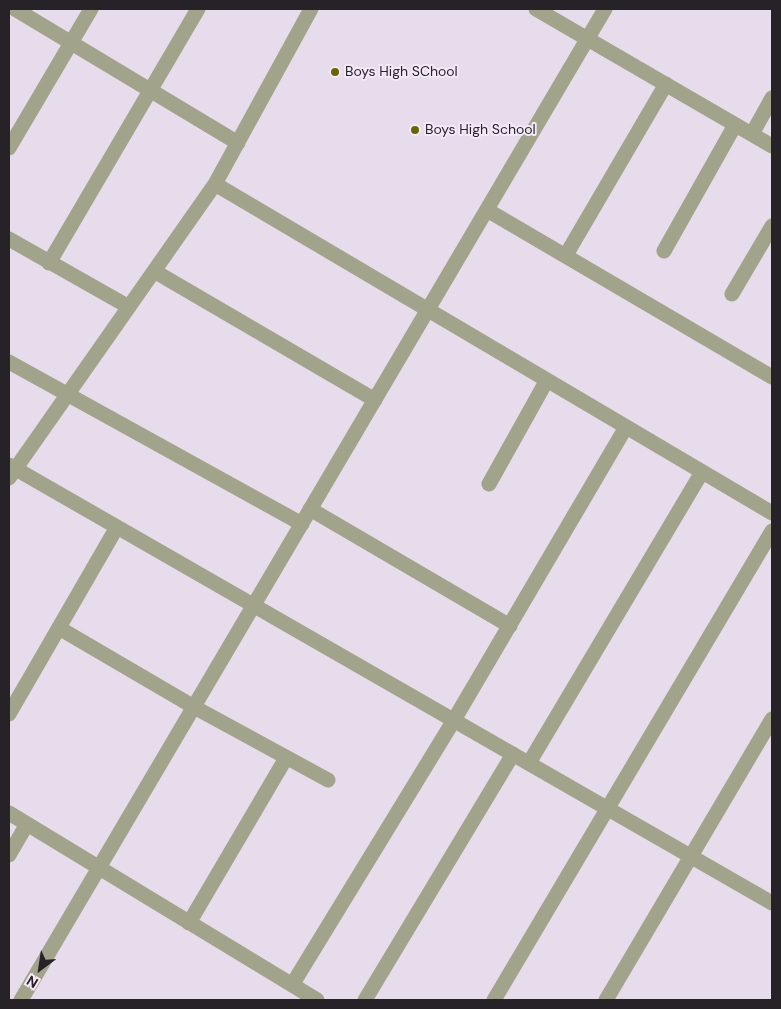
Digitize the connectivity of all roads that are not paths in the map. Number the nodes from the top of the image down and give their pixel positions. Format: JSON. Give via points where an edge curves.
{"nodes":[{"id":1,"x":15,"y":9,"type":"edge"},
{"id":2,"x":90,"y":9,"type":"edge"},
{"id":3,"x":198,"y":9,"type":"edge"},
{"id":4,"x":311,"y":9,"type":"edge"},
{"id":5,"x":536,"y":9,"type":"edge"},
{"id":6,"x":605,"y":9,"type":"edge"},
{"id":7,"x":588,"y":38,"type":"junction"},
{"id":8,"x":71,"y":41,"type":"junction"},
{"id":9,"x":666,"y":84,"type":"junction"},
{"id":10,"x":149,"y":90,"type":"junction"},
{"id":11,"x":772,"y":98,"type":"edge"},
{"id":12,"x":735,"y":124,"type":"junction"},
{"id":13,"x":752,"y":134,"type":"junction"},
{"id":14,"x":238,"y":143,"type":"junction"},
{"id":15,"x":772,"y":146,"type":"edge"},
{"id":16,"x":9,"y":148,"type":"edge"},
{"id":17,"x":215,"y":184,"type":"junction"},
{"id":18,"x":487,"y":210,"type":"junction"},
{"id":19,"x":772,"y":226,"type":"edge"},
{"id":20,"x":9,"y":239,"type":"edge"},
{"id":21,"x":664,"y":251,"type":"dead end"},
{"id":22,"x":566,"y":255,"type":"junction"},
{"id":23,"x":49,"y":263,"type":"junction"},
{"id":24,"x":154,"y":271,"type":"junction"},
{"id":25,"x":732,"y":294,"type":"dead end"},
{"id":26,"x":129,"y":307,"type":"junction"},
{"id":27,"x":428,"y":310,"type":"junction"},
{"id":28,"x":9,"y":362,"type":"edge"},
{"id":29,"x":772,"y":376,"type":"edge"},
{"id":30,"x":547,"y":380,"type":"junction"},
{"id":31,"x":67,"y":395,"type":"junction"},
{"id":32,"x":375,"y":400,"type":"junction"},
{"id":33,"x":626,"y":427,"type":"junction"},
{"id":34,"x":11,"y":471,"type":"edge"},
{"id":35,"x":702,"y":472,"type":"junction"},
{"id":36,"x":488,"y":484,"type":"dead end"},
{"id":37,"x":310,"y":509,"type":"junction"},
{"id":38,"x":772,"y":513,"type":"edge"},
{"id":39,"x":302,"y":524,"type":"junction"},
{"id":40,"x":117,"y":527,"type":"junction"},
{"id":41,"x":772,"y":531,"type":"edge"},
{"id":42,"x":254,"y":605,"type":"junction"},
{"id":43,"x":510,"y":626,"type":"junction"},
{"id":44,"x":59,"y":628,"type":"junction"},
{"id":45,"x":194,"y":707,"type":"junction"},
{"id":46,"x":9,"y":714,"type":"edge"},
{"id":47,"x":454,"y":720,"type":"junction"},
{"id":48,"x":772,"y":720,"type":"edge"},
{"id":49,"x":513,"y":754,"type":"junction"},
{"id":50,"x":286,"y":758,"type":"junction"},
{"id":51,"x":530,"y":763,"type":"junction"},
{"id":52,"x":328,"y":780,"type":"dead end"},
{"id":53,"x":609,"y":809,"type":"junction"},
{"id":54,"x":9,"y":814,"type":"edge"},
{"id":55,"x":27,"y":824,"type":"junction"},
{"id":56,"x":9,"y":854,"type":"edge"},
{"id":57,"x":691,"y":856,"type":"junction"},
{"id":58,"x":99,"y":868,"type":"junction"},
{"id":59,"x":772,"y":903,"type":"edge"},
{"id":60,"x":189,"y":923,"type":"junction"},
{"id":61,"x":292,"y":985,"type":"junction"},
{"id":62,"x":21,"y":1000,"type":"edge"},
{"id":63,"x":317,"y":1000,"type":"edge"},
{"id":64,"x":366,"y":1000,"type":"edge"},
{"id":65,"x":494,"y":1000,"type":"edge"},
{"id":66,"x":606,"y":1000,"type":"edge"}],
"edges":[{"from":1,"to":8,"type":"street"},
{"from":2,"to":8,"type":"street"},
{"from":3,"to":10,"type":"street"},
{"from":4,"to":14,"type":"street"},
{"from":5,"to":7,"type":"street"},
{"from":6,"to":7,"type":"street"},
{"from":7,"to":9,"type":"street"},
{"from":7,"to":18,"type":"street"},
{"from":8,"to":10,"type":"street"},
{"from":8,"to":16,"type":"street"},
{"from":9,"to":12,"type":"street"},
{"from":9,"to":22,"type":"street"},
{"from":10,"to":14,"type":"street"},
{"from":10,"to":23,"type":"street"},
{"from":11,"to":13,"type":"street"},
{"from":12,"to":13,"type":"street"},
{"from":12,"to":21,"type":"street"},
{"from":13,"to":15,"type":"street"},
{"from":14,"to":17,"type":"street"},
{"from":17,"to":24,"type":"street"},
{"from":17,"to":27,"type":"street"},
{"from":18,"to":22,"type":"street"},
{"from":18,"to":27,"type":"street"},
{"from":19,"to":25,"type":"street"},
{"from":20,"to":23,"type":"street"},
{"from":22,"to":29,"type":"street"},
{"from":23,"to":26,"type":"street"},
{"from":24,"to":26,"type":"street"},
{"from":24,"to":32,"type":"street"},
{"from":26,"to":31,"type":"street"},
{"from":27,"to":30,"type":"street"},
{"from":27,"to":32,"type":"street"},
{"from":28,"to":31,"type":"street"},
{"from":30,"to":33,"type":"street"},
{"from":30,"to":36,"type":"street"},
{"from":31,"to":34,"type":"street"},
{"from":31,"to":39,"type":"street"},
{"from":32,"to":37,"type":"street"},
{"from":33,"to":35,"type":"street"},
{"from":33,"to":43,"type":"street"},
{"from":34,"to":40,"type":"street"},
{"from":35,"to":38,"type":"street"},
{"from":35,"to":51,"type":"street"},
{"from":37,"to":39,"type":"street"},
{"from":37,"to":43,"type":"street"},
{"from":39,"to":42,"type":"street"},
{"from":40,"to":42,"type":"street"},
{"from":40,"to":44,"type":"street"},
{"from":41,"to":53,"type":"street"},
{"from":42,"to":45,"type":"street"},
{"from":42,"to":47,"type":"street"},
{"from":43,"to":47,"type":"street"},
{"from":44,"to":45,"type":"street"},
{"from":44,"to":46,"type":"street"},
{"from":45,"to":50,"type":"street"},
{"from":45,"to":58,"type":"street"},
{"from":47,"to":49,"type":"street"},
{"from":47,"to":61,"type":"street"},
{"from":48,"to":57,"type":"street"},
{"from":49,"to":51,"type":"street"},
{"from":49,"to":64,"type":"street"},
{"from":50,"to":52,"type":"street"},
{"from":50,"to":60,"type":"street"},
{"from":51,"to":53,"type":"street"},
{"from":53,"to":57,"type":"street"},
{"from":53,"to":65,"type":"street"},
{"from":54,"to":55,"type":"street"},
{"from":55,"to":56,"type":"street"},
{"from":55,"to":58,"type":"street"},
{"from":57,"to":59,"type":"street"},
{"from":57,"to":66,"type":"street"},
{"from":58,"to":60,"type":"street"},
{"from":58,"to":62,"type":"street"},
{"from":60,"to":61,"type":"street"},
{"from":61,"to":63,"type":"street"}]}
